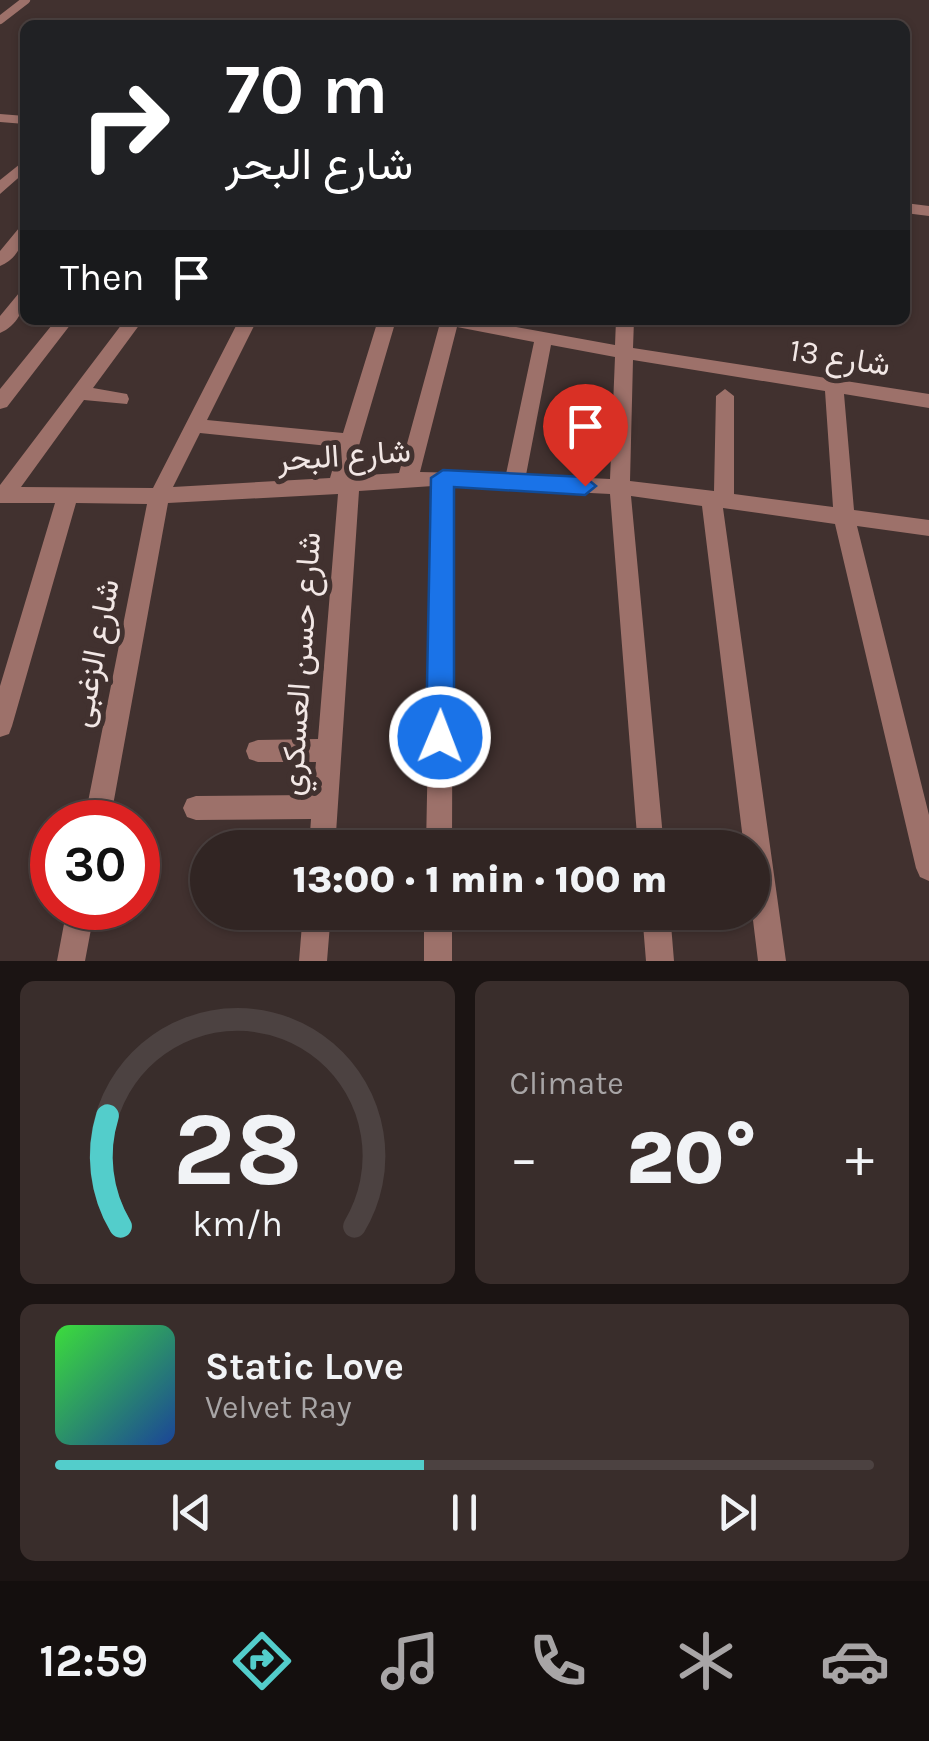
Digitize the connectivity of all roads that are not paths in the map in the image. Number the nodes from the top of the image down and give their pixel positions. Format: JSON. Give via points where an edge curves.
{"nodes":[{"id":1,"x":26,"y":0,"type":"edge"},
{"id":2,"x":0,"y":20,"type":"edge"},
{"id":3,"x":20,"y":169,"type":"edge"},
{"id":4,"x":0,"y":189,"type":"edge"},
{"id":5,"x":20,"y":303,"type":"edge"},
{"id":6,"x":60,"y":325,"type":"edge"},
{"id":7,"x":130,"y":325,"type":"edge"},
{"id":8,"x":246,"y":325,"type":"edge"},
{"id":9,"x":386,"y":325,"type":"edge"},
{"id":10,"x":448,"y":325,"type":"edge"},
{"id":11,"x":474,"y":325,"type":"edge"},
{"id":12,"x":625,"y":325,"type":"edge"},
{"id":13,"x":0,"y":327,"type":"edge"},
{"id":14,"x":544,"y":339,"type":"junction"},
{"id":15,"x":624,"y":353,"type":"junction"},
{"id":16,"x":834,"y":387,"type":"junction"},
{"id":17,"x":80,"y":393,"type":"junction"},
{"id":18,"x":725,"y":396,"type":"dead end"},
{"id":19,"x":120,"y":398,"type":"dead end"},
{"id":20,"x":0,"y":402,"type":"edge"},
{"id":21,"x":929,"y":403,"type":"edge"},
{"id":22,"x":195,"y":426,"type":"junction"},
{"id":23,"x":351,"y":442,"type":"junction"},
{"id":24,"x":443,"y":478,"type":"junction"},
{"id":25,"x":407,"y":482,"type":"junction"},
{"id":26,"x":514,"y":483,"type":"junction"},
{"id":27,"x":343,"y":487,"type":"junction"},
{"id":28,"x":620,"y":487,"type":"junction"},
{"id":29,"x":2,"y":495,"type":"edge"},
{"id":30,"x":68,"y":495,"type":"junction"},
{"id":31,"x":159,"y":496,"type":"junction"},
{"id":32,"x":718,"y":498,"type":"junction"},
{"id":33,"x":844,"y":516,"type":"junction"},
{"id":34,"x":929,"y":528,"type":"edge"},
{"id":35,"x":0,"y":726,"type":"edge"},
{"id":36,"x":329,"y":750,"type":"junction"},
{"id":37,"x":258,"y":751,"type":"dead end"},
{"id":38,"x":101,"y":800,"type":"edge"},
{"id":39,"x":324,"y":807,"type":"junction"},
{"id":40,"x":196,"y":808,"type":"dead end"},
{"id":41,"x":323,"y":830,"type":"edge"},
{"id":42,"x":439,"y":830,"type":"edge"},
{"id":43,"x":649,"y":830,"type":"edge"},
{"id":44,"x":929,"y":868,"type":"edge"},
{"id":45,"x":77,"y":930,"type":"edge"},
{"id":46,"x":316,"y":930,"type":"edge"},
{"id":47,"x":438,"y":930,"type":"edge"},
{"id":48,"x":657,"y":930,"type":"edge"},
{"id":49,"x":71,"y":961,"type":"edge"},
{"id":50,"x":313,"y":961,"type":"edge"},
{"id":51,"x":438,"y":961,"type":"edge"},
{"id":52,"x":660,"y":961,"type":"edge"},
{"id":53,"x":772,"y":961,"type":"edge"}],
"edges":[{"from":1,"to":2,"type":"lane"},
{"from":3,"to":4,"type":"street"},
{"from":5,"to":13,"type":"street"},
{"from":6,"to":20,"type":"street"},
{"from":7,"to":17,"type":"street"},
{"from":8,"to":22,"type":"street","name":"شارع الزغبى"},
{"from":9,"to":23,"type":"street","name":"شارع حسن العسكري"},
{"from":10,"to":25,"type":"street"},
{"from":11,"to":14,"type":"street","name":"شارع 13"},
{"from":12,"to":15,"type":"street"},
{"from":14,"to":15,"type":"street","name":"شارع 13"},
{"from":14,"to":26,"type":"street"},
{"from":15,"to":16,"type":"street","name":"شارع 13"},
{"from":15,"to":28,"type":"street"},
{"from":16,"to":21,"type":"street","name":"شارع 13"},
{"from":16,"to":33,"type":"street"},
{"from":17,"to":19,"type":"street"},
{"from":17,"to":29,"type":"street"},
{"from":18,"to":32,"type":"street"},
{"from":22,"to":23,"type":"street"},
{"from":22,"to":31,"type":"street","name":"شارع الزغبى"},
{"from":23,"to":27,"type":"street","name":"شارع حسن العسكري"},
{"from":24,"to":25,"type":"street","name":"شارع البحر"},
{"from":24,"to":26,"type":"street","name":"شارع البحر"},
{"from":24,"to":42,"type":"street"},
{"from":25,"to":27,"type":"street","name":"شارع البحر"},
{"from":26,"to":28,"type":"street","name":"شارع البحر"},
{"from":27,"to":31,"type":"street","name":"شارع البحر"},
{"from":27,"to":36,"type":"street","name":"شارع حسن العسكري"},
{"from":28,"to":32,"type":"street","name":"شارع البحر"},
{"from":28,"to":43,"type":"street"},
{"from":29,"to":30,"type":"street","name":"شارع البحر"},
{"from":30,"to":31,"type":"street","name":"شارع البحر"},
{"from":30,"to":35,"type":"street"},
{"from":31,"to":38,"type":"street","name":"شارع الزغبى"},
{"from":32,"to":33,"type":"street","name":"شارع البحر"},
{"from":32,"to":53,"type":"street"},
{"from":33,"to":34,"type":"street","name":"شارع البحر"},
{"from":33,"to":44,"type":"street"},
{"from":36,"to":37,"type":"street"},
{"from":36,"to":39,"type":"street","name":"شارع حسن العسكري"},
{"from":39,"to":40,"type":"street"},
{"from":39,"to":41,"type":"street","name":"شارع حسن العسكري"},
{"from":45,"to":49,"type":"street"},
{"from":46,"to":50,"type":"street"},
{"from":47,"to":51,"type":"street"},
{"from":48,"to":52,"type":"street"}]}
